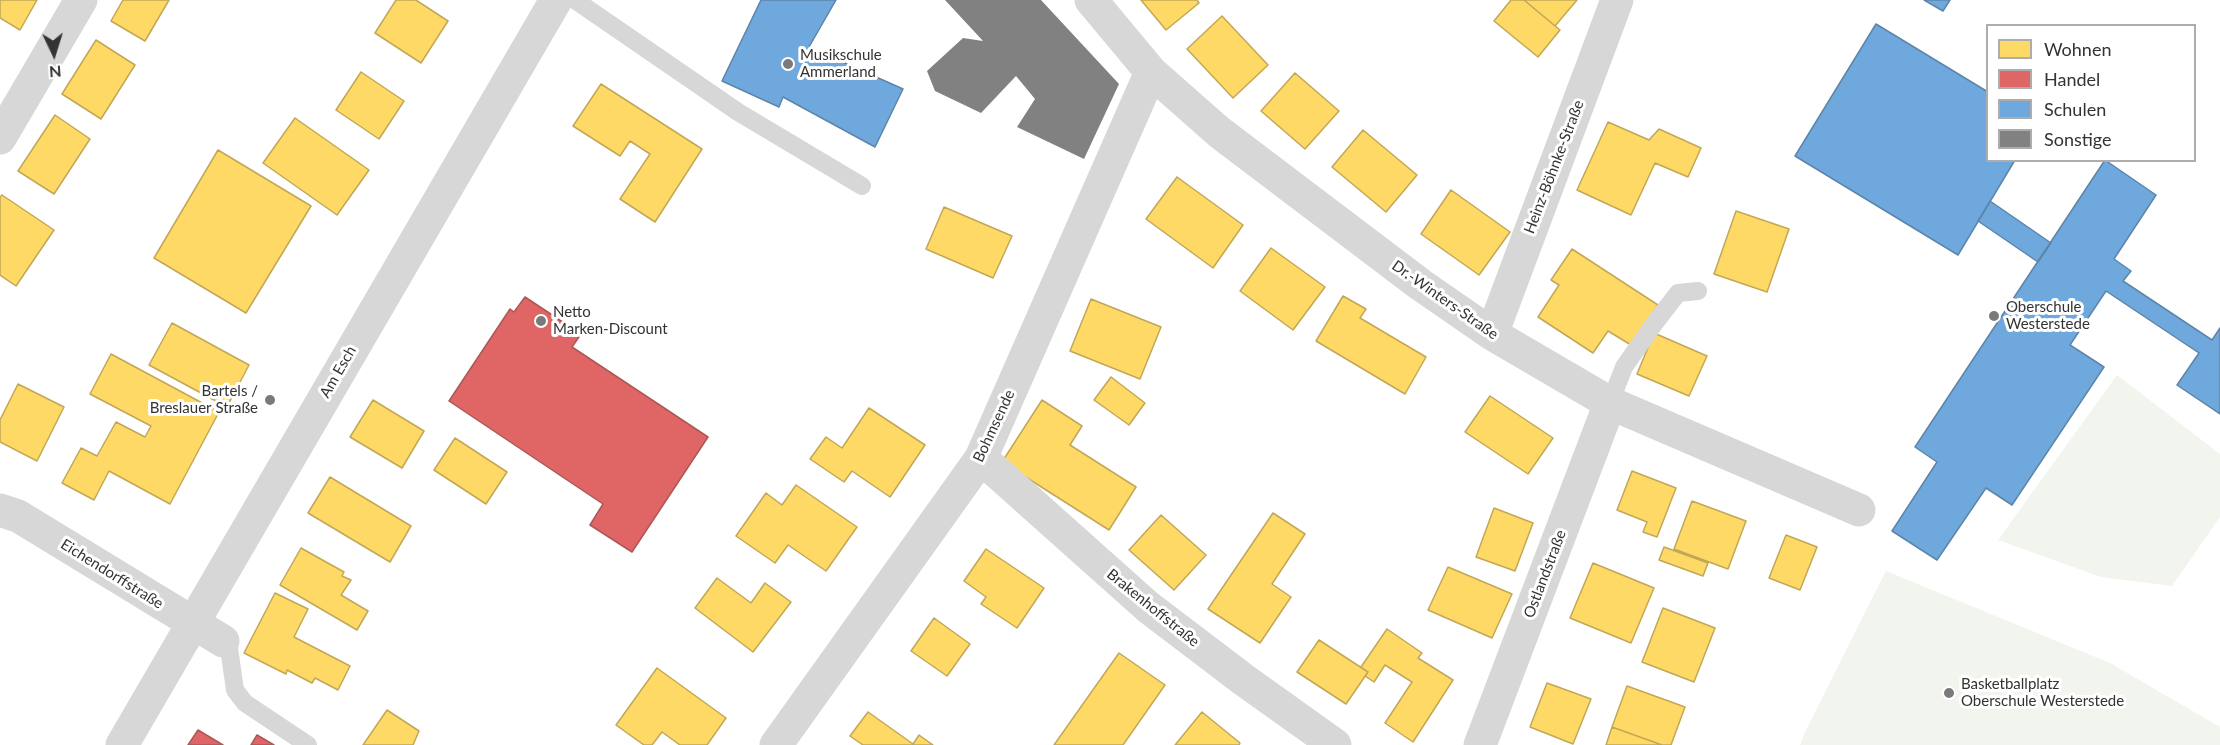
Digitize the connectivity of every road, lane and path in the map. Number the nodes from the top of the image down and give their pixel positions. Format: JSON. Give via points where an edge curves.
{"nodes":[{"id":1,"x":81,"y":0,"type":"edge"},
{"id":2,"x":556,"y":0,"type":"edge"},
{"id":3,"x":575,"y":0,"type":"edge"},
{"id":4,"x":1091,"y":0,"type":"edge"},
{"id":5,"x":1617,"y":0,"type":"edge"},
{"id":6,"x":1151,"y":72,"type":"junction"},
{"id":7,"x":0,"y":138,"type":"edge"},
{"id":8,"x":862,"y":186,"type":"dead end"},
{"id":9,"x":1698,"y":291,"type":"dead end"},
{"id":10,"x":1492,"y":334,"type":"junction"},
{"id":11,"x":1610,"y":403,"type":"junction"},
{"id":12,"x":981,"y":459,"type":"junction"},
{"id":13,"x":0,"y":510,"type":"edge"},
{"id":14,"x":1859,"y":510,"type":"dead end"},
{"id":15,"x":194,"y":622,"type":"junction"},
{"id":16,"x":223,"y":641,"type":"joint"},
{"id":17,"x":122,"y":745,"type":"edge"},
{"id":18,"x":308,"y":745,"type":"edge"},
{"id":19,"x":776,"y":745,"type":"edge"},
{"id":20,"x":1335,"y":745,"type":"edge"},
{"id":21,"x":1480,"y":745,"type":"edge"}],
"edges":[{"from":1,"to":7,"type":"street"},
{"from":2,"to":15,"type":"street","name":"Am Esch"},
{"from":3,"to":8,"type":"lane","via":[[738,112]]},
{"from":4,"to":6,"type":"street","name":"Dr.-Winters-Straße"},
{"from":5,"to":10,"type":"street","name":"Heinz-Böhnke-Straße"},
{"from":6,"to":10,"type":"street","name":"Dr.-Winters-Straße","via":[[1219,132]]},
{"from":6,"to":12,"type":"street","name":"Bohmsende"},
{"from":9,"to":11,"type":"lane","via":[[1678,293],[1624,367]]},
{"from":10,"to":11,"type":"street","name":"Dr.-Winters-Straße"},
{"from":11,"to":14,"type":"street","name":"Dr.-Winters-Straße"},
{"from":11,"to":21,"type":"street","name":"Ostlandstraße"},
{"from":12,"to":19,"type":"street","name":"Bohmsende"},
{"from":12,"to":20,"type":"street","name":"Brakenhoffstraße","via":[[1148,607]]},
{"from":13,"to":15,"type":"street","name":"Eichendorffstraße","via":[[18,516]]},
{"from":15,"to":16,"type":"street","name":"Eichendorffstraße"},
{"from":15,"to":17,"type":"street","name":"Am Esch"},
{"from":16,"to":18,"type":"lane","via":[[229,648],[236,690],[244,703]]}]}
